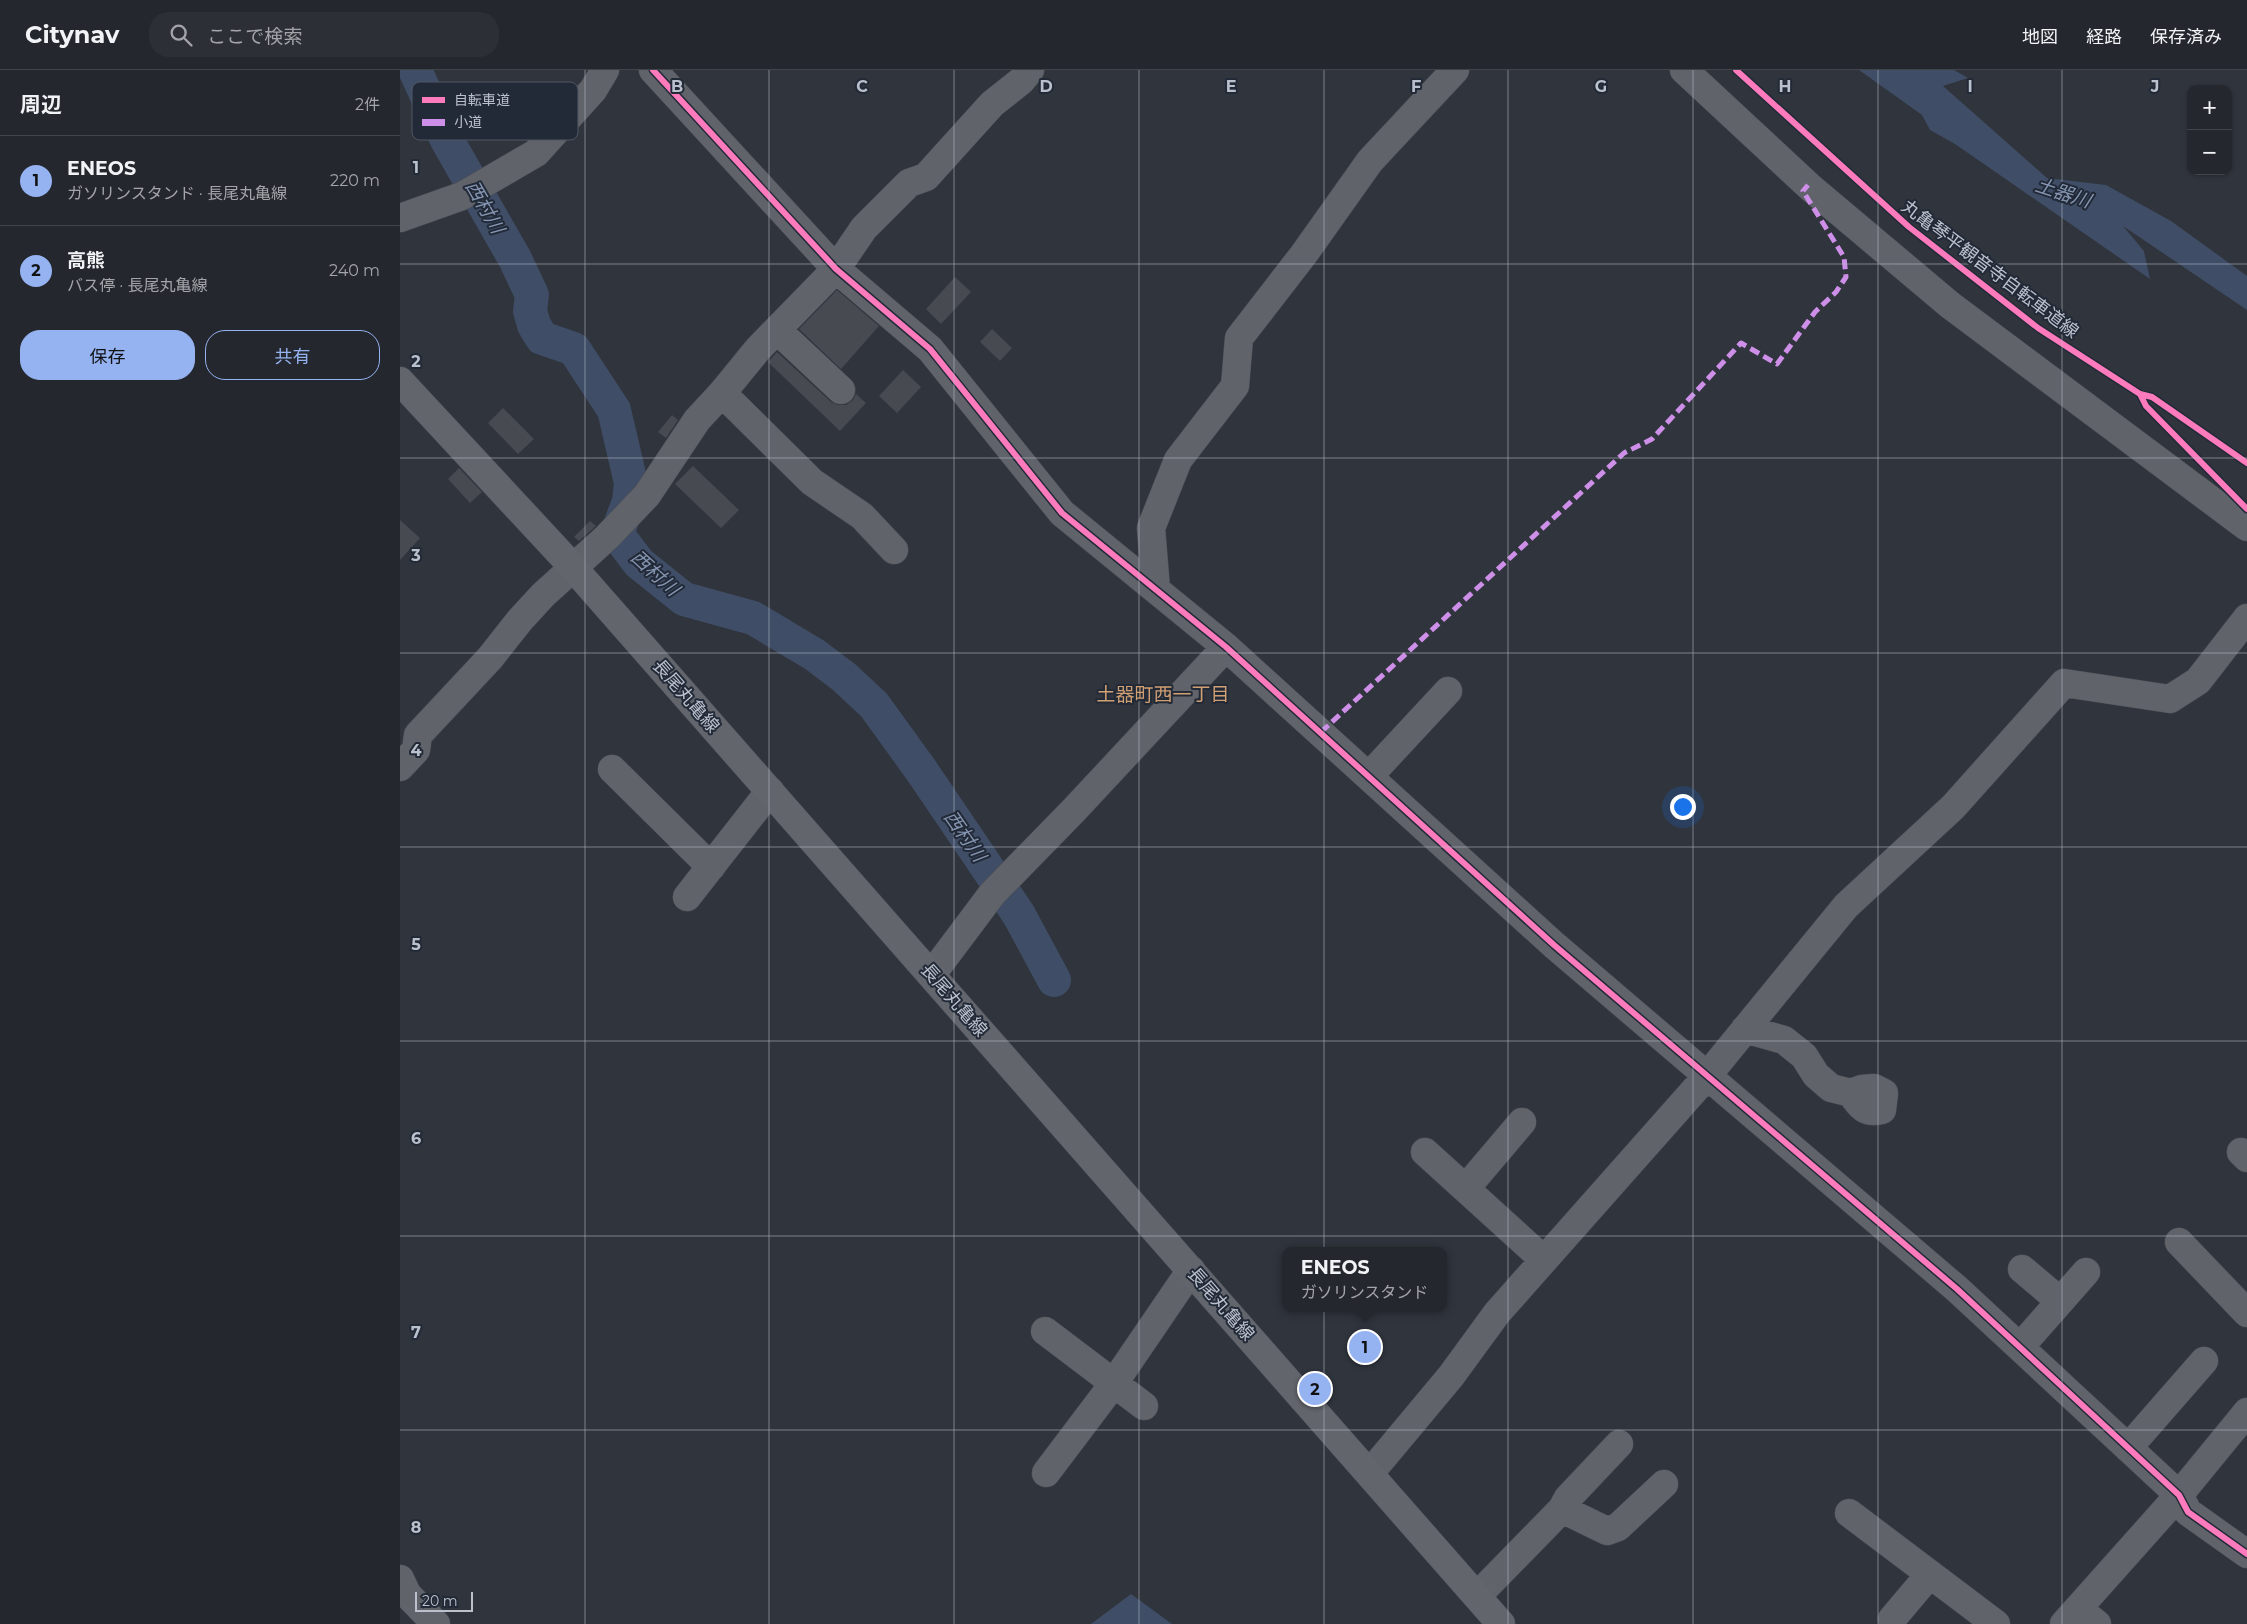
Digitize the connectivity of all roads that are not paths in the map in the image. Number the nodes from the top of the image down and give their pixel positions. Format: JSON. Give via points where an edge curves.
{"nodes":[{"id":1,"x":605,"y":70,"type":"edge"},
{"id":2,"x":653,"y":70,"type":"edge"},
{"id":3,"x":1030,"y":70,"type":"edge"},
{"id":4,"x":1455,"y":70,"type":"edge"},
{"id":5,"x":1684,"y":70,"type":"edge"},
{"id":6,"x":578,"y":107,"type":"edge"},
{"id":7,"x":548,"y":140,"type":"edge"},
{"id":8,"x":400,"y":218,"type":"edge"},
{"id":9,"x":836,"y":269,"type":"junction"},
{"id":10,"x":777,"y":330,"type":"junction"},
{"id":11,"x":400,"y":381,"type":"edge"},
{"id":12,"x":841,"y":390,"type":"dead end"},
{"id":13,"x":722,"y":393,"type":"junction"},
{"id":14,"x":2246,"y":527,"type":"edge"},
{"id":15,"x":894,"y":550,"type":"dead end"},
{"id":16,"x":573,"y":567,"type":"junction"},
{"id":17,"x":1156,"y":589,"type":"junction"},
{"id":18,"x":2247,"y":618,"type":"edge"},
{"id":19,"x":1226,"y":647,"type":"junction"},
{"id":20,"x":1448,"y":691,"type":"dead end"},
{"id":21,"x":400,"y":767,"type":"edge"},
{"id":22,"x":612,"y":769,"type":"dead end"},
{"id":23,"x":1369,"y":776,"type":"junction"},
{"id":24,"x":770,"y":791,"type":"junction"},
{"id":25,"x":711,"y":867,"type":"junction"},
{"id":26,"x":687,"y":898,"type":"dead end"},
{"id":27,"x":932,"y":974,"type":"junction"},
{"id":28,"x":1745,"y":1029,"type":"junction"},
{"id":29,"x":1707,"y":1076,"type":"junction"},
{"id":30,"x":1851,"y":1094,"type":"dead end"},
{"id":31,"x":1522,"y":1122,"type":"dead end"},
{"id":32,"x":1425,"y":1152,"type":"dead end"},
{"id":33,"x":1466,"y":1188,"type":"junction"},
{"id":34,"x":2179,"y":1242,"type":"dead end"},
{"id":35,"x":1544,"y":1260,"type":"junction"},
{"id":36,"x":2022,"y":1269,"type":"dead end"},
{"id":37,"x":1191,"y":1270,"type":"junction"},
{"id":38,"x":2086,"y":1272,"type":"dead end"},
{"id":39,"x":2060,"y":1301,"type":"junction"},
{"id":40,"x":2247,"y":1312,"type":"edge"},
{"id":41,"x":1045,"y":1331,"type":"dead end"},
{"id":42,"x":2020,"y":1347,"type":"junction"},
{"id":43,"x":2204,"y":1361,"type":"dead end"},
{"id":44,"x":1114,"y":1383,"type":"junction"},
{"id":45,"x":1144,"y":1406,"type":"dead end"},
{"id":46,"x":2247,"y":1412,"type":"edge"},
{"id":47,"x":1619,"y":1444,"type":"dead end"},
{"id":48,"x":2128,"y":1448,"type":"junction"},
{"id":49,"x":1046,"y":1473,"type":"dead end"},
{"id":50,"x":1370,"y":1473,"type":"junction"},
{"id":51,"x":1664,"y":1484,"type":"dead end"},
{"id":52,"x":2179,"y":1496,"type":"junction"},
{"id":53,"x":1562,"y":1509,"type":"junction"},
{"id":54,"x":1849,"y":1513,"type":"dead end"},
{"id":55,"x":2247,"y":1554,"type":"edge"},
{"id":56,"x":1930,"y":1574,"type":"junction"},
{"id":57,"x":400,"y":1579,"type":"edge"},
{"id":58,"x":1477,"y":1596,"type":"junction"},
{"id":59,"x":1892,"y":1619,"type":"dead end"},
{"id":60,"x":2080,"y":1619,"type":"edge"},
{"id":61,"x":436,"y":1624,"type":"edge"},
{"id":62,"x":1502,"y":1624,"type":"edge"},
{"id":63,"x":1996,"y":1624,"type":"edge"}],
"edges":[{"from":1,"to":6,"type":"street"},
{"from":2,"to":9,"type":"street"},
{"from":3,"to":9,"type":"street","via":[[992,104],[926,177],[909,184],[864,228]]},
{"from":4,"to":17,"type":"street","via":[[1370,161],[1239,338],[1235,386],[1178,460],[1151,528]]},
{"from":5,"to":14,"type":"street","via":[[1811,188],[1950,305]]},
{"from":7,"to":8,"type":"street","via":[[536,153],[472,189]]},
{"from":9,"to":10,"type":"street"},
{"from":9,"to":17,"type":"street","via":[[930,348],[1062,513]]},
{"from":10,"to":12,"type":"street"},
{"from":10,"to":13,"type":"street"},
{"from":11,"to":16,"type":"main road","name":"長尾丸亀線"},
{"from":13,"to":15,"type":"street","via":[[796,451],[812,482],[866,510]]},
{"from":13,"to":16,"type":"street","via":[[697,420],[647,495]]},
{"from":16,"to":21,"type":"street","via":[[520,620],[490,658],[418,735],[416,750]]},
{"from":16,"to":24,"type":"main road","name":"長尾丸亀線"},
{"from":17,"to":19,"type":"street"},
{"from":18,"to":28,"type":"street","via":[[2198,681],[2170,699],[2064,684],[1953,807],[1846,906]]},
{"from":19,"to":23,"type":"street"},
{"from":19,"to":27,"type":"street","via":[[992,894]]},
{"from":20,"to":23,"type":"street"},
{"from":22,"to":25,"type":"street"},
{"from":23,"to":29,"type":"street","via":[[1554,944]]},
{"from":24,"to":25,"type":"street"},
{"from":24,"to":27,"type":"main road","name":"長尾丸亀線"},
{"from":25,"to":26,"type":"street"},
{"from":27,"to":37,"type":"main road","name":"長尾丸亀線"},
{"from":28,"to":29,"type":"street"},
{"from":28,"to":30,"type":"street","via":[[1784,1040],[1804,1056],[1816,1075],[1831,1088]]},
{"from":29,"to":35,"type":"street"},
{"from":29,"to":42,"type":"street","via":[[1957,1289]]},
{"from":31,"to":33,"type":"street"},
{"from":32,"to":33,"type":"street"},
{"from":33,"to":35,"type":"street"},
{"from":34,"to":40,"type":"street"},
{"from":35,"to":50,"type":"street","via":[[1497,1313],[1451,1376]]},
{"from":36,"to":39,"type":"street"},
{"from":37,"to":44,"type":"street"},
{"from":37,"to":50,"type":"main road","name":"長尾丸亀線"},
{"from":38,"to":39,"type":"street"},
{"from":39,"to":42,"type":"street"},
{"from":41,"to":44,"type":"street"},
{"from":42,"to":48,"type":"street"},
{"from":43,"to":48,"type":"street"},
{"from":44,"to":45,"type":"street"},
{"from":44,"to":49,"type":"street"},
{"from":46,"to":52,"type":"street"},
{"from":47,"to":53,"type":"street","via":[[1568,1498]]},
{"from":48,"to":52,"type":"street"},
{"from":50,"to":58,"type":"main road","name":"長尾丸亀線"},
{"from":51,"to":53,"type":"street","via":[[1618,1527],[1607,1531]]},
{"from":52,"to":55,"type":"street","via":[[2188,1512]]},
{"from":52,"to":60,"type":"street"},
{"from":53,"to":58,"type":"street"},
{"from":54,"to":56,"type":"street"},
{"from":56,"to":59,"type":"street"},
{"from":56,"to":63,"type":"street"},
{"from":57,"to":61,"type":"street","via":[[407,1594]]},
{"from":58,"to":62,"type":"main road","name":"長尾丸亀線"}]}
